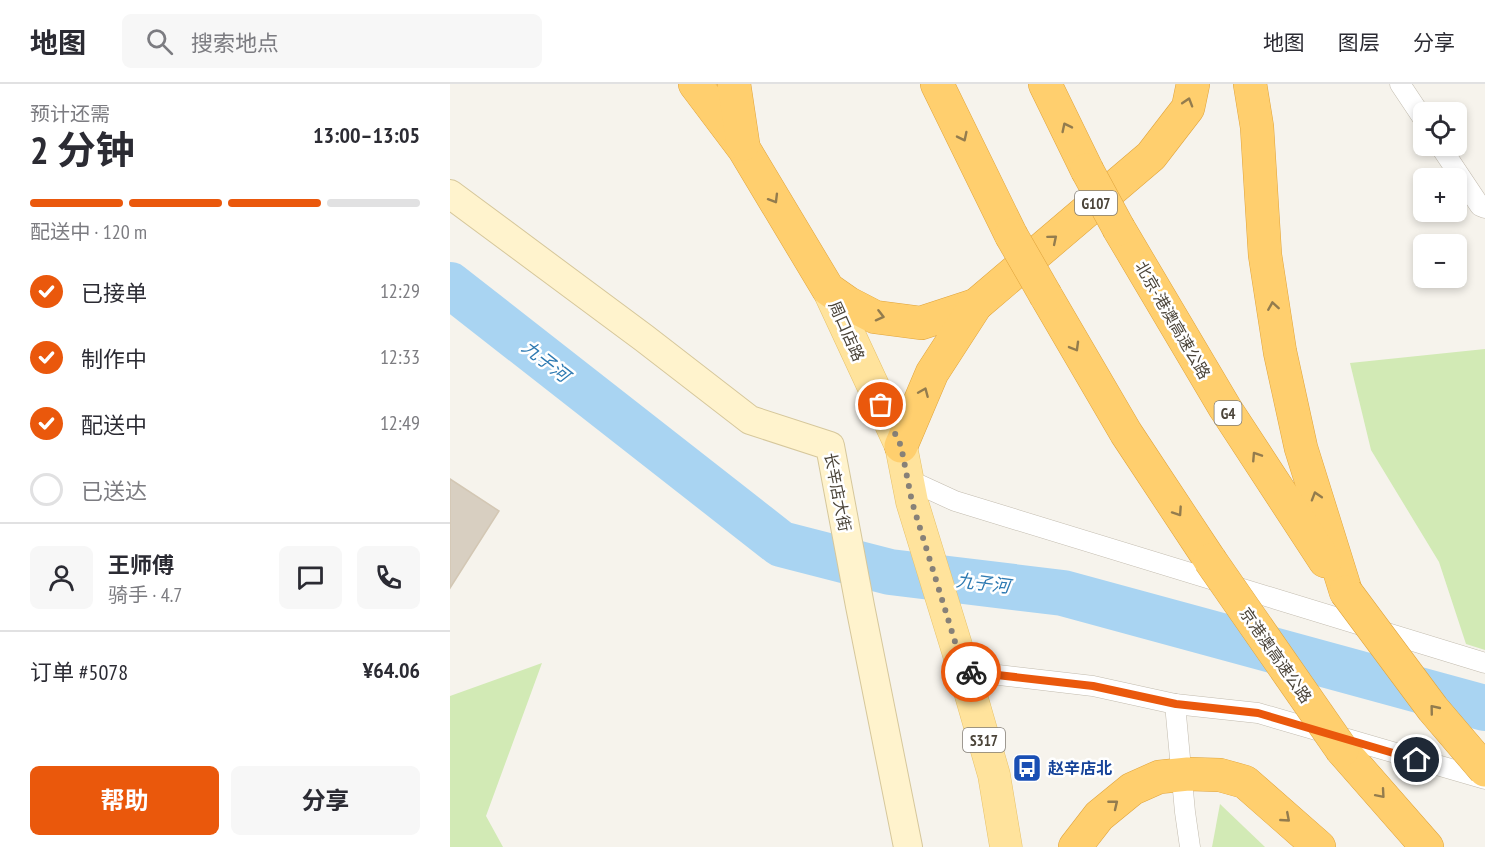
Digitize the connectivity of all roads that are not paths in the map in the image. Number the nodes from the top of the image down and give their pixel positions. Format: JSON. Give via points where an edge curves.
{"nodes":[{"id":1,"x":695,"y":84,"type":"edge"},
{"id":2,"x":734,"y":84,"type":"edge"},
{"id":3,"x":937,"y":84,"type":"edge"},
{"id":4,"x":1045,"y":84,"type":"edge"},
{"id":5,"x":1192,"y":84,"type":"edge"},
{"id":6,"x":1250,"y":84,"type":"edge"},
{"id":7,"x":1400,"y":84,"type":"edge"},
{"id":8,"x":1413,"y":104,"type":"edge"},
{"id":9,"x":744,"y":149,"type":"junction"},
{"id":10,"x":1447,"y":156,"type":"edge"},
{"id":11,"x":450,"y":194,"type":"edge"},
{"id":12,"x":1485,"y":208,"type":"edge"},
{"id":13,"x":828,"y":289,"type":"junction"},
{"id":14,"x":976,"y":304,"type":"junction"},
{"id":15,"x":901,"y":446,"type":"junction"},
{"id":16,"x":910,"y":491,"type":"junction"},
{"id":17,"x":1346,"y":592,"type":"junction"},
{"id":18,"x":1485,"y":663,"type":"edge"},
{"id":19,"x":964,"y":671,"type":"junction"},
{"id":20,"x":1176,"y":704,"type":"junction"},
{"id":21,"x":1485,"y":770,"type":"edge"},
{"id":22,"x":1485,"y":779,"type":"edge"},
{"id":23,"x":908,"y":847,"type":"edge"},
{"id":24,"x":1006,"y":847,"type":"edge"},
{"id":25,"x":1075,"y":847,"type":"edge"},
{"id":26,"x":1190,"y":847,"type":"edge"},
{"id":27,"x":1319,"y":847,"type":"edge"},
{"id":28,"x":1427,"y":847,"type":"edge"}],
"edges":[{"from":1,"to":9,"type":"highway","name":"周口店路","number":"G107"},
{"from":2,"to":9,"type":"highway"},
{"from":3,"to":28,"type":"highway","name":"京港澳高速公路","one_way":true,"bridge":true,"via":[[1011,235],[1126,433],[1342,750]]},
{"from":17,"to":4,"type":"highway","name":"北京-港澳高速公路","number":"G4","one_way":true,"bridge":true,"via":[[1225,408],[1119,228]]},
{"from":14,"to":5,"type":"highway","number":"G107","one_way":true,"via":[[1151,156],[1188,108]]},
{"from":17,"to":6,"type":"highway","one_way":true,"via":[[1301,448],[1280,352],[1265,255],[1257,128]]},
{"from":7,"to":8,"type":"street"},
{"from":9,"to":13,"type":"highway","name":"周口店路","number":"G107","one_way":true},
{"from":10,"to":12,"type":"street"},
{"from":11,"to":23,"type":"street","name":"长辛店大街","via":[[750,420],[830,446]]},
{"from":13,"to":14,"type":"highway","number":"G107","one_way":true,"via":[[875,317],[921,323]]},
{"from":13,"to":15,"type":"main road","name":"周口店路"},
{"from":15,"to":14,"type":"highway","one_way":true,"via":[[932,373]]},
{"from":15,"to":16,"type":"main road","name":"周口店路"},
{"from":16,"to":18,"type":"street","via":[[955,501]]},
{"from":16,"to":19,"type":"main road","name":"周口店路","number":"S317"},
{"from":21,"to":17,"type":"highway","number":"G4","one_way":true,"bridge":true,"via":[[1433,709]]},
{"from":19,"to":20,"type":"street","via":[[1093,686]]},
{"from":19,"to":24,"type":"main road","name":"周口店路","number":"S317","via":[[994,775]]},
{"from":20,"to":22,"type":"street","via":[[1258,713]]},
{"from":20,"to":26,"type":"street"},
{"from":25,"to":27,"type":"highway","one_way":true,"via":[[1099,816],[1132,789],[1159,777],[1188,774],[1220,775],[1245,782]]}]}
